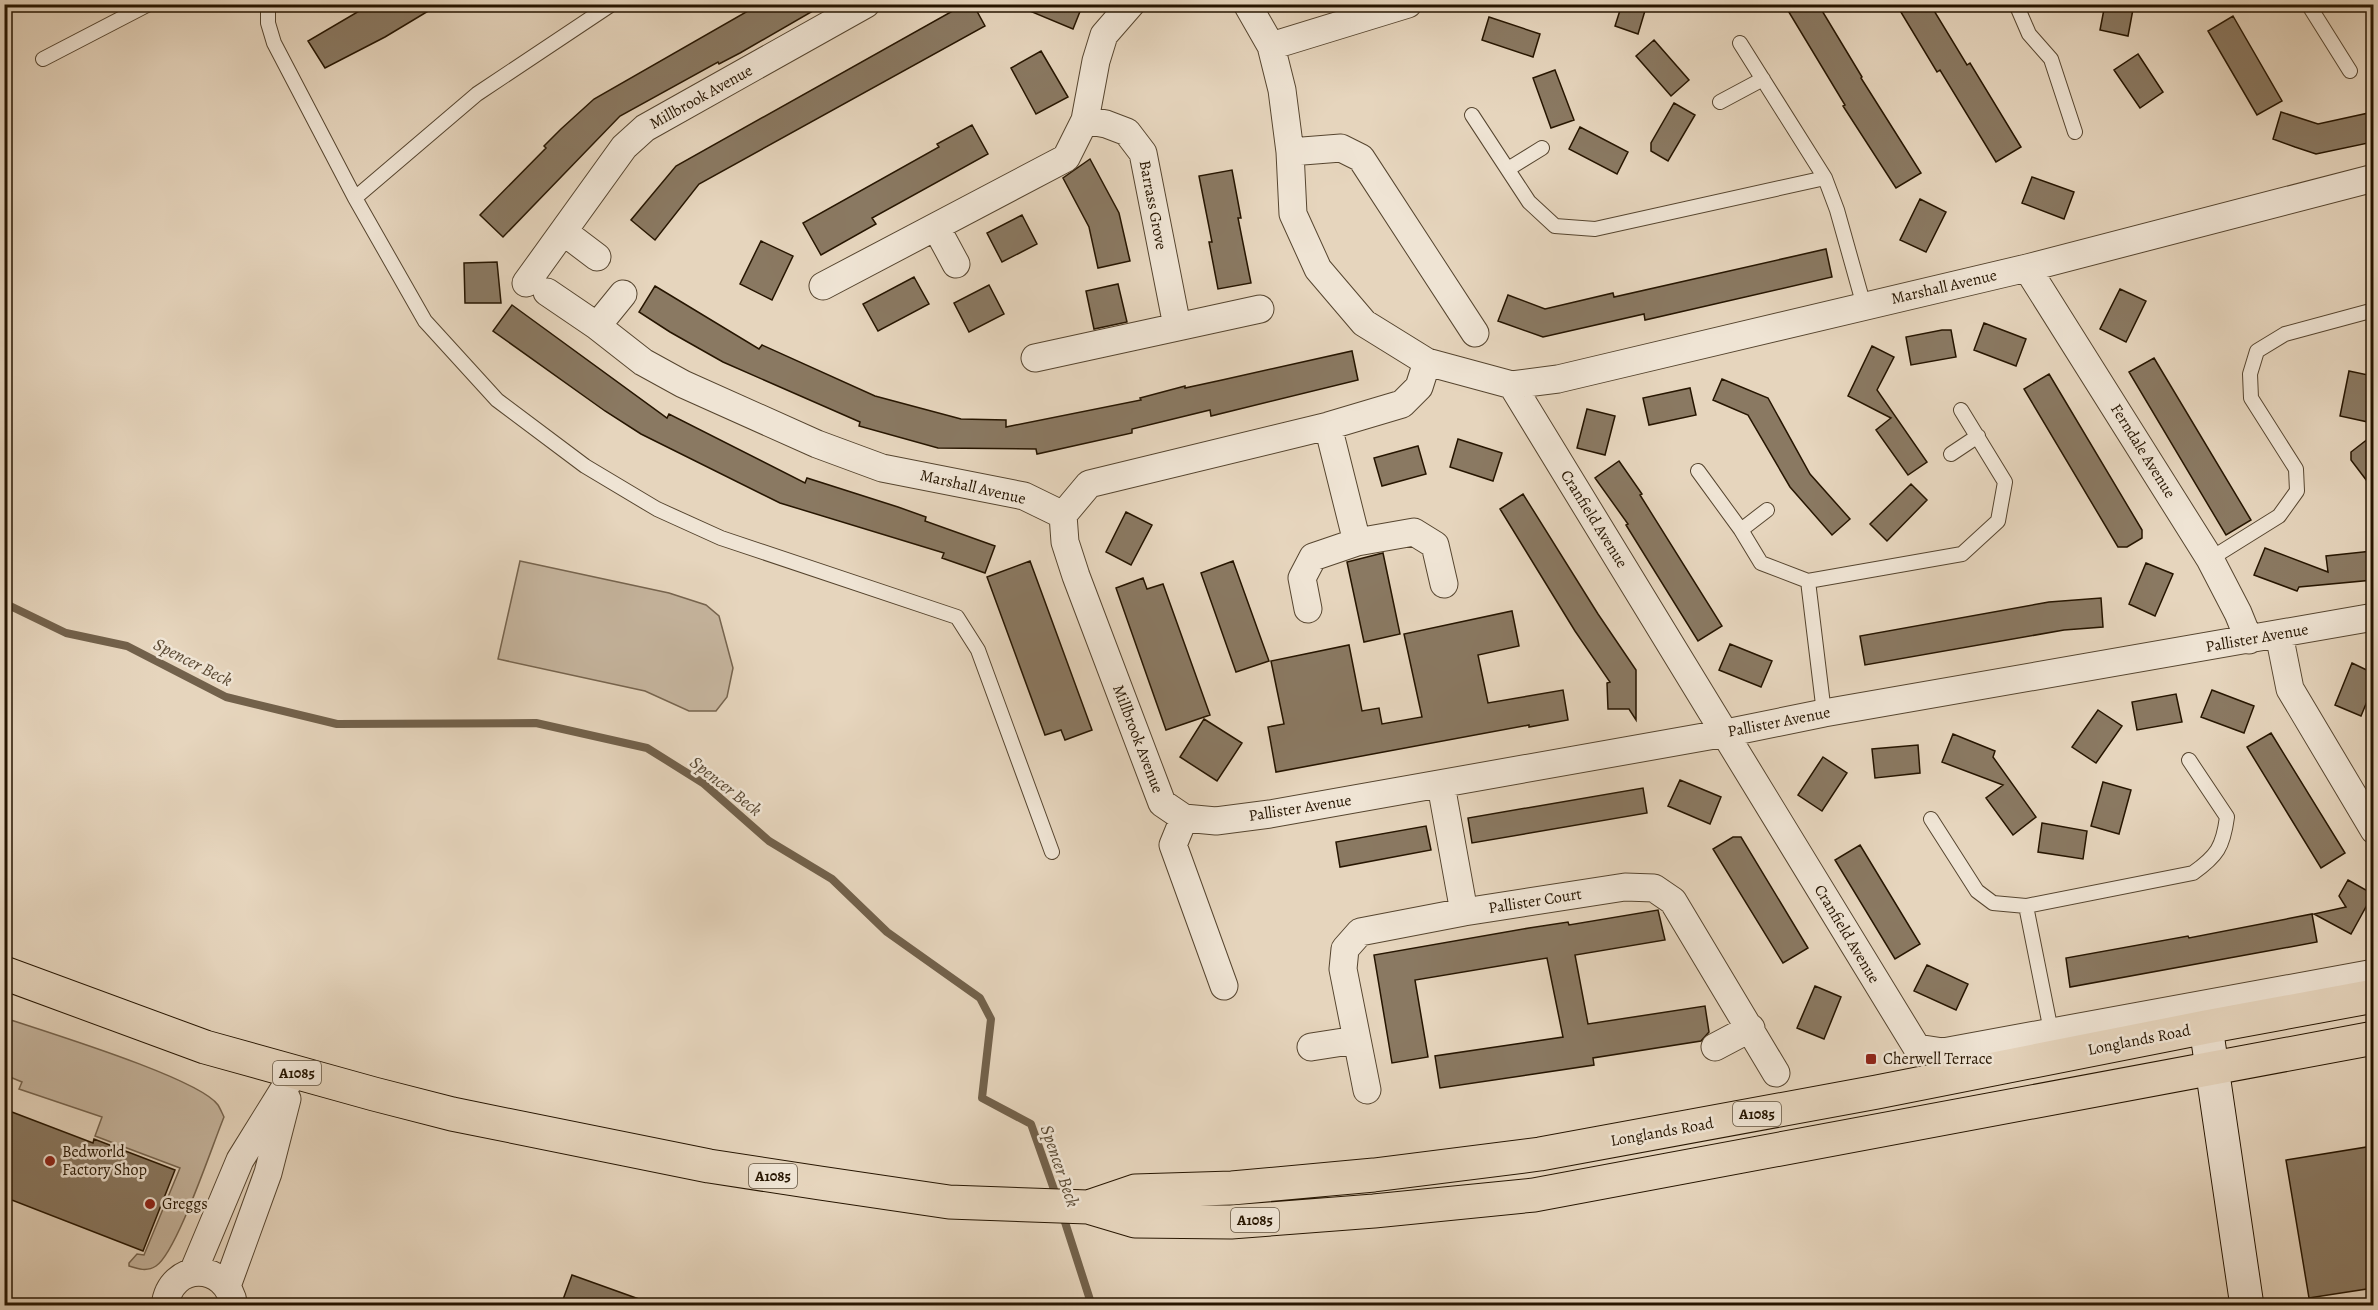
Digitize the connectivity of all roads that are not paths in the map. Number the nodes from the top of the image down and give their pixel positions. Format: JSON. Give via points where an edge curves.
{"nodes":[{"id":1,"x":149,"y":4,"type":"edge"},
{"id":2,"x":268,"y":4,"type":"edge"},
{"id":3,"x":612,"y":4,"type":"edge"},
{"id":4,"x":866,"y":4,"type":"edge"},
{"id":5,"x":1131,"y":4,"type":"edge"},
{"id":6,"x":1247,"y":4,"type":"edge"},
{"id":7,"x":1408,"y":4,"type":"edge"},
{"id":8,"x":2016,"y":4,"type":"edge"},
{"id":9,"x":2308,"y":4,"type":"edge"},
{"id":10,"x":1740,"y":43,"type":"dead end"},
{"id":11,"x":1271,"y":46,"type":"junction"},
{"id":12,"x":43,"y":59,"type":"dead end"},
{"id":13,"x":2350,"y":71,"type":"dead end"},
{"id":14,"x":1763,"y":79,"type":"junction"},
{"id":15,"x":1720,"y":102,"type":"dead end"},
{"id":16,"x":1472,"y":115,"type":"dead end"},
{"id":17,"x":1085,"y":120,"type":"junction"},
{"id":18,"x":2075,"y":132,"type":"dead end"},
{"id":19,"x":1542,"y":148,"type":"dead end"},
{"id":20,"x":1290,"y":152,"type":"junction"},
{"id":21,"x":1508,"y":169,"type":"junction"},
{"id":22,"x":1824,"y":178,"type":"junction"},
{"id":23,"x":2373,"y":178,"type":"edge"},
{"id":24,"x":355,"y":198,"type":"junction"},
{"id":25,"x":936,"y":226,"type":"junction"},
{"id":26,"x":564,"y":232,"type":"junction"},
{"id":27,"x":597,"y":257,"type":"dead end"},
{"id":28,"x":956,"y":264,"type":"dead end"},
{"id":29,"x":2027,"y":268,"type":"junction"},
{"id":30,"x":823,"y":286,"type":"dead end"},
{"id":31,"x":537,"y":287,"type":"joint"},
{"id":32,"x":623,"y":294,"type":"dead end"},
{"id":33,"x":1864,"y":306,"type":"junction"},
{"id":34,"x":1260,"y":309,"type":"dead end"},
{"id":35,"x":2373,"y":310,"type":"edge"},
{"id":36,"x":597,"y":326,"type":"junction"},
{"id":37,"x":1177,"y":326,"type":"junction"},
{"id":38,"x":1475,"y":333,"type":"dead end"},
{"id":39,"x":1035,"y":358,"type":"dead end"},
{"id":40,"x":1427,"y":362,"type":"junction"},
{"id":41,"x":1512,"y":385,"type":"junction"},
{"id":42,"x":1961,"y":410,"type":"dead end"},
{"id":43,"x":1328,"y":426,"type":"junction"},
{"id":44,"x":1978,"y":436,"type":"junction"},
{"id":45,"x":1951,"y":454,"type":"dead end"},
{"id":46,"x":1698,"y":471,"type":"dead end"},
{"id":47,"x":1767,"y":510,"type":"dead end"},
{"id":48,"x":1063,"y":515,"type":"junction"},
{"id":49,"x":1741,"y":530,"type":"junction"},
{"id":50,"x":1357,"y":543,"type":"junction"},
{"id":51,"x":2210,"y":559,"type":"junction"},
{"id":52,"x":1808,"y":581,"type":"junction"},
{"id":53,"x":1444,"y":584,"type":"dead end"},
{"id":54,"x":1308,"y":609,"type":"dead end"},
{"id":55,"x":2373,"y":617,"type":"edge"},
{"id":56,"x":2279,"y":634,"type":"junction"},
{"id":57,"x":2249,"y":640,"type":"junction"},
{"id":58,"x":1824,"y":713,"type":"junction"},
{"id":59,"x":1726,"y":733,"type":"junction"},
{"id":60,"x":2189,"y":760,"type":"dead end"},
{"id":61,"x":1441,"y":785,"type":"junction"},
{"id":62,"x":1184,"y":818,"type":"junction"},
{"id":63,"x":1931,"y":819,"type":"dead end"},
{"id":64,"x":2373,"y":830,"type":"edge"},
{"id":65,"x":1052,"y":852,"type":"dead end"},
{"id":66,"x":2026,"y":906,"type":"junction"},
{"id":67,"x":1464,"y":912,"type":"junction"},
{"id":68,"x":4,"y":973,"type":"edge"},
{"id":69,"x":2373,"y":973,"type":"edge"},
{"id":70,"x":1224,"y":986,"type":"dead end"},
{"id":71,"x":2373,"y":996,"type":"edge"},
{"id":72,"x":2206,"y":1027,"type":"junction"},
{"id":73,"x":1751,"y":1028,"type":"junction"},
{"id":74,"x":2051,"y":1031,"type":"junction"},
{"id":75,"x":2373,"y":1038,"type":"edge"},
{"id":76,"x":1356,"y":1040,"type":"junction"},
{"id":77,"x":1311,"y":1047,"type":"dead end"},
{"id":78,"x":1715,"y":1047,"type":"dead end"},
{"id":79,"x":2212,"y":1067,"type":"junction"},
{"id":80,"x":294,"y":1073,"type":"junction"},
{"id":81,"x":1776,"y":1073,"type":"dead end"},
{"id":82,"x":1367,"y":1090,"type":"dead end"},
{"id":83,"x":1082,"y":1208,"type":"junction"},
{"id":84,"x":193,"y":1272,"type":"junction"},
{"id":85,"x":231,"y":1296,"type":"edge"},
{"id":86,"x":165,"y":1305,"type":"edge"},
{"id":87,"x":2247,"y":1305,"type":"edge"}],
"edges":[{"from":1,"to":12,"type":"lane"},
{"from":2,"to":24,"type":"lane","via":[[274,43]]},
{"from":3,"to":24,"type":"lane","via":[[477,94]]},
{"from":4,"to":26,"type":"street","name":"Millbrook Avenue","via":[[645,128],[624,147]]},
{"from":5,"to":17,"type":"street","via":[[1104,35]]},
{"from":6,"to":11,"type":"street"},
{"from":7,"to":11,"type":"street"},
{"from":8,"to":18,"type":"lane","via":[[2030,34],[2051,59]]},
{"from":9,"to":13,"type":"lane"},
{"from":10,"to":14,"type":"lane"},
{"from":11,"to":20,"type":"street","via":[[1282,90]]},
{"from":14,"to":15,"type":"lane"},
{"from":14,"to":22,"type":"lane"},
{"from":16,"to":21,"type":"lane"},
{"from":17,"to":25,"type":"street","via":[[1066,158]]},
{"from":17,"to":37,"type":"street","name":"Barrass Grove","via":[[1127,132],[1143,153]]},
{"from":19,"to":21,"type":"lane"},
{"from":20,"to":38,"type":"street","via":[[1341,148],[1361,158]]},
{"from":20,"to":40,"type":"street","via":[[1293,214],[1318,269],[1364,323]]},
{"from":21,"to":22,"type":"lane","via":[[1529,202],[1556,226],[1595,229]]},
{"from":22,"to":33,"type":"lane"},
{"from":23,"to":29,"type":"street","name":"Marshall Avenue"},
{"from":24,"to":65,"type":"lane","via":[[425,321],[497,400],[585,466],[657,509],[721,538],[957,617],[978,650]]},
{"from":25,"to":28,"type":"street"},
{"from":25,"to":30,"type":"street"},
{"from":26,"to":27,"type":"street"},
{"from":26,"to":31,"type":"street","name":"Millbrook Avenue"},
{"from":29,"to":33,"type":"street","name":"Marshall Avenue"},
{"from":29,"to":51,"type":"street","name":"Ferndale Avenue"},
{"from":31,"to":36,"type":"street","name":"Marshall Avenue"},
{"from":32,"to":36,"type":"street"},
{"from":33,"to":41,"type":"street","name":"Marshall Avenue","via":[[1558,379]]},
{"from":34,"to":37,"type":"street"},
{"from":35,"to":51,"type":"lane","via":[[2285,334],[2257,351],[2250,374],[2251,398],[2296,469],[2297,491],[2279,516]]},
{"from":36,"to":48,"type":"street","name":"Marshall Avenue","via":[[643,362],[684,384],[817,444],[882,468],[1024,496]]},
{"from":37,"to":39,"type":"street"},
{"from":40,"to":41,"type":"street"},
{"from":40,"to":43,"type":"street","via":[[1419,387],[1402,404]]},
{"from":41,"to":59,"type":"street","name":"Cranfield Avenue"},
{"from":42,"to":44,"type":"lane"},
{"from":43,"to":48,"type":"street","via":[[1089,484]]},
{"from":43,"to":50,"type":"street"},
{"from":44,"to":45,"type":"lane"},
{"from":44,"to":52,"type":"lane","via":[[2005,482],[1998,521],[1962,554]]},
{"from":46,"to":49,"type":"lane"},
{"from":47,"to":49,"type":"lane"},
{"from":48,"to":62,"type":"street","name":"Millbrook Avenue","via":[[1065,542],[1076,576],[1162,803]]},
{"from":49,"to":52,"type":"lane","via":[[1761,563]]},
{"from":50,"to":53,"type":"street","via":[[1414,532],[1436,545]]},
{"from":50,"to":54,"type":"street","via":[[1314,557],[1302,578]]},
{"from":51,"to":57,"type":"street","name":"Ferndale Avenue"},
{"from":52,"to":58,"type":"lane"},
{"from":55,"to":56,"type":"street","name":"Pallister Avenue"},
{"from":56,"to":57,"type":"street","name":"Pallister Avenue"},
{"from":56,"to":64,"type":"street","via":[[2290,689]]},
{"from":57,"to":58,"type":"street","name":"Pallister Avenue"},
{"from":58,"to":59,"type":"street","name":"Pallister Avenue"},
{"from":59,"to":61,"type":"street","name":"Pallister Avenue"},
{"from":59,"to":74,"type":"street","name":"Cranfield Avenue","via":[[1917,1048],[1943,1052]]},
{"from":60,"to":66,"type":"lane","via":[[2227,817],[2224,840],[2212,859],[2193,873]]},
{"from":61,"to":62,"type":"street","name":"Pallister Avenue","via":[[1216,821]]},
{"from":61,"to":67,"type":"street"},
{"from":62,"to":70,"type":"street","via":[[1173,845]]},
{"from":63,"to":66,"type":"lane","via":[[1977,891],[1994,903]]},
{"from":66,"to":74,"type":"lane"},
{"from":67,"to":73,"type":"street","name":"Pallister Court","via":[[1624,887],[1654,888],[1673,901]]},
{"from":67,"to":76,"type":"street","name":"Pallister Court","via":[[1360,932],[1345,949],[1343,969]]},
{"from":68,"to":80,"type":"main road","number":"A1085","via":[[205,1047]]},
{"from":69,"to":74,"type":"street","name":"Cranfield Avenue"},
{"from":71,"to":72,"type":"main road","name":"Longlands Road","number":"A1085"},
{"from":72,"to":79,"type":"street"},
{"from":72,"to":83,"type":"main road","name":"Longlands Road","number":"A1085","via":[[1540,1154],[1351,1178],[1135,1191]]},
{"from":73,"to":78,"type":"street"},
{"from":73,"to":81,"type":"street","name":"Pallister Court"},
{"from":75,"to":79,"type":"main road","number":"A1085"},
{"from":76,"to":77,"type":"street"},
{"from":76,"to":82,"type":"street","name":"Pallister Court"},
{"from":79,"to":83,"type":"main road","number":"A1085","via":[[1534,1195],[1231,1222],[1135,1221]]},
{"from":79,"to":87,"type":"street"},
{"from":80,"to":83,"type":"main road","number":"A1085","via":[[452,1114],[709,1166],[949,1202]]},
{"from":80,"to":84,"type":"street","via":[[240,1160]]},
{"from":80,"to":85,"type":"street"},
{"from":84,"to":85,"type":"street","via":[[219,1278]]},
{"from":84,"to":86,"type":"street","via":[[174,1282]]}]}
